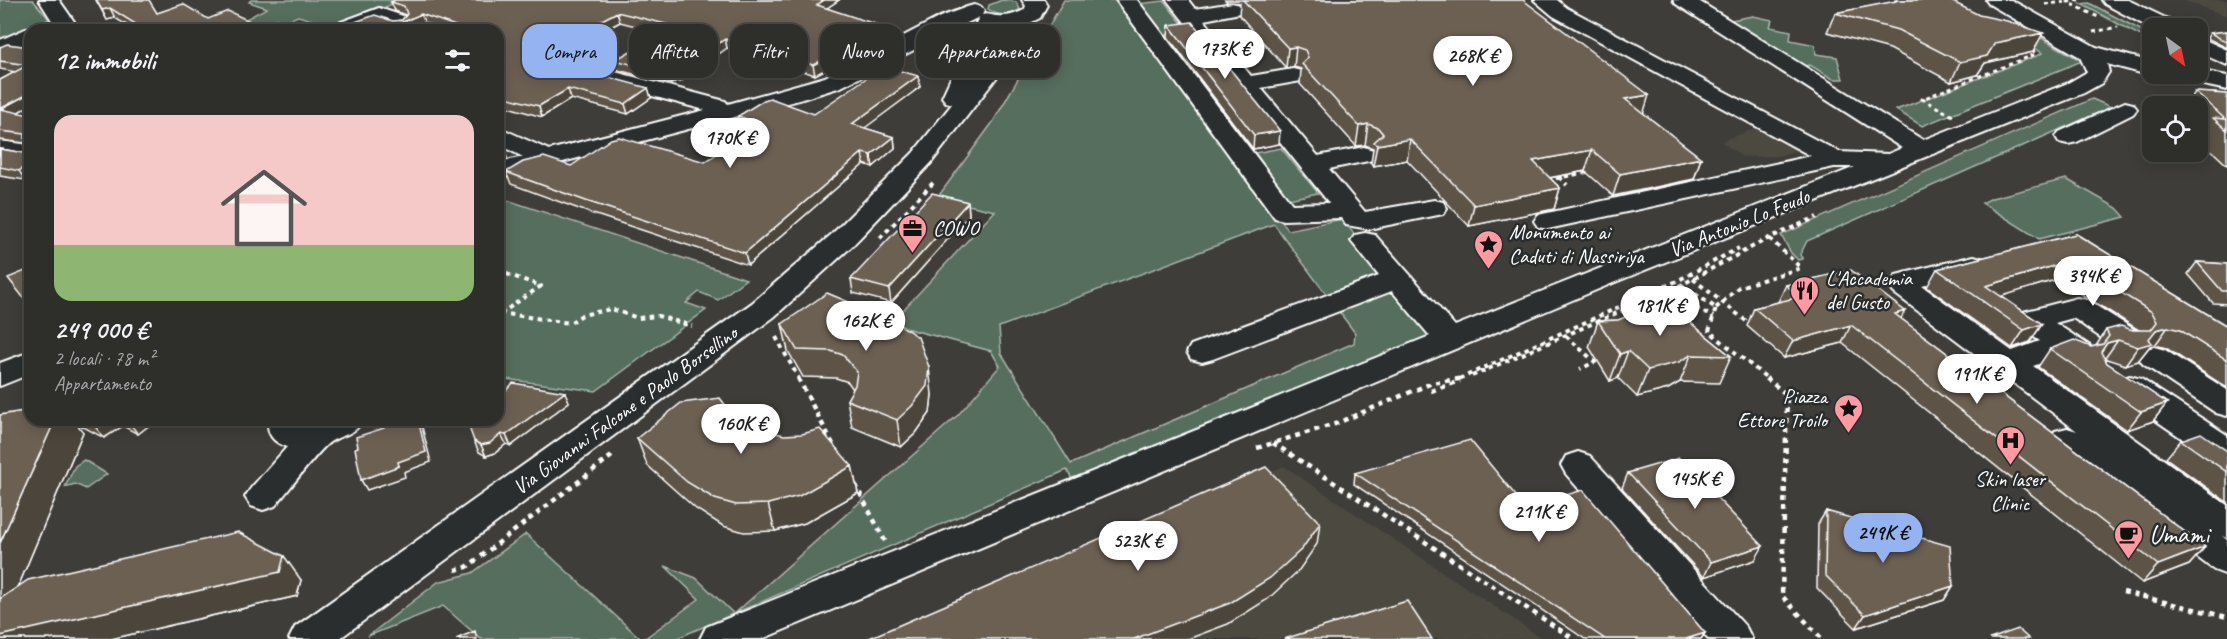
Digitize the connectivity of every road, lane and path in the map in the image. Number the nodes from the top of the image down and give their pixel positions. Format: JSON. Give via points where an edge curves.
{"nodes":[{"id":1,"x":1033,"y":0,"type":"edge"},
{"id":2,"x":1126,"y":0,"type":"edge"},
{"id":3,"x":1544,"y":0,"type":"edge"},
{"id":4,"x":1683,"y":0,"type":"edge"},
{"id":5,"x":1996,"y":0,"type":"edge"},
{"id":6,"x":2079,"y":0,"type":"edge"},
{"id":7,"x":2112,"y":0,"type":"edge"},
{"id":8,"x":1183,"y":8,"type":"edge"},
{"id":9,"x":970,"y":9,"type":"edge"},
{"id":10,"x":1233,"y":9,"type":"dead end"},
{"id":11,"x":59,"y":16,"type":"edge"},
{"id":12,"x":2148,"y":18,"type":"edge"},
{"id":13,"x":1017,"y":21,"type":"junction"},
{"id":14,"x":398,"y":22,"type":"edge"},
{"id":15,"x":46,"y":24,"type":"edge"},
{"id":16,"x":359,"y":24,"type":"edge"},
{"id":17,"x":24,"y":36,"type":"edge"},
{"id":18,"x":2088,"y":42,"type":"junction"},
{"id":19,"x":2027,"y":46,"type":"edge"},
{"id":20,"x":0,"y":49,"type":"edge"},
{"id":21,"x":2208,"y":49,"type":"edge"},
{"id":22,"x":2227,"y":58,"type":"edge"},
{"id":23,"x":2142,"y":67,"type":"edge"},
{"id":24,"x":2142,"y":72,"type":"edge"},
{"id":25,"x":1293,"y":76,"type":"dead end"},
{"id":26,"x":611,"y":78,"type":"edge"},
{"id":27,"x":2208,"y":79,"type":"edge"},
{"id":28,"x":2085,"y":83,"type":"junction"},
{"id":29,"x":2227,"y":83,"type":"edge"},
{"id":30,"x":1245,"y":84,"type":"junction"},
{"id":31,"x":1839,"y":84,"type":"dead end"},
{"id":32,"x":722,"y":113,"type":"junction"},
{"id":33,"x":1975,"y":129,"type":"junction"},
{"id":34,"x":2068,"y":137,"type":"dead end"},
{"id":35,"x":504,"y":138,"type":"edge"},
{"id":36,"x":1930,"y":146,"type":"junction"},
{"id":37,"x":0,"y":148,"type":"edge"},
{"id":38,"x":24,"y":152,"type":"edge"},
{"id":39,"x":1364,"y":155,"type":"dead end"},
{"id":40,"x":545,"y":158,"type":"junction"},
{"id":41,"x":922,"y":158,"type":"junction"},
{"id":42,"x":1834,"y":159,"type":"junction"},
{"id":43,"x":1894,"y":160,"type":"junction"},
{"id":44,"x":1312,"y":165,"type":"junction"},
{"id":45,"x":504,"y":169,"type":"edge"},
{"id":46,"x":1587,"y":172,"type":"edge"},
{"id":47,"x":1559,"y":177,"type":"junction"},
{"id":48,"x":1539,"y":182,"type":"edge"},
{"id":49,"x":1567,"y":185,"type":"dead end"},
{"id":50,"x":1434,"y":208,"type":"dead end"},
{"id":51,"x":1349,"y":210,"type":"junction"},
{"id":52,"x":1548,"y":221,"type":"dead end"},
{"id":53,"x":1768,"y":238,"type":"junction"},
{"id":54,"x":1365,"y":241,"type":"dead end"},
{"id":55,"x":1999,"y":259,"type":"edge"},
{"id":56,"x":504,"y":273,"type":"edge"},
{"id":57,"x":1398,"y":279,"type":"junction"},
{"id":58,"x":1693,"y":279,"type":"junction"},
{"id":59,"x":1677,"y":281,"type":"junction"},
{"id":60,"x":1681,"y":285,"type":"junction"},
{"id":61,"x":1664,"y":293,"type":"junction"},
{"id":62,"x":1724,"y":302,"type":"junction"},
{"id":63,"x":1716,"y":308,"type":"junction"},
{"id":64,"x":504,"y":311,"type":"edge"},
{"id":65,"x":504,"y":315,"type":"edge"},
{"id":66,"x":1714,"y":317,"type":"junction"},
{"id":67,"x":1751,"y":325,"type":"dead end"},
{"id":68,"x":692,"y":326,"type":"dead end"},
{"id":69,"x":1564,"y":335,"type":"junction"},
{"id":70,"x":776,"y":337,"type":"dead end"},
{"id":71,"x":2127,"y":339,"type":"edge"},
{"id":72,"x":1451,"y":341,"type":"junction"},
{"id":73,"x":1202,"y":352,"type":"dead end"},
{"id":74,"x":2154,"y":357,"type":"edge"},
{"id":75,"x":2008,"y":363,"type":"junction"},
{"id":76,"x":24,"y":365,"type":"edge"},
{"id":77,"x":1580,"y":369,"type":"dead end"},
{"id":78,"x":2106,"y":371,"type":"edge"},
{"id":79,"x":0,"y":375,"type":"edge"},
{"id":80,"x":1462,"y":378,"type":"dead end"},
{"id":81,"x":2197,"y":385,"type":"junction"},
{"id":82,"x":1431,"y":391,"type":"dead end"},
{"id":83,"x":2227,"y":405,"type":"edge"},
{"id":84,"x":284,"y":426,"type":"edge"},
{"id":85,"x":335,"y":426,"type":"edge"},
{"id":86,"x":317,"y":434,"type":"junction"},
{"id":87,"x":2224,"y":439,"type":"edge"},
{"id":88,"x":2067,"y":441,"type":"edge"},
{"id":89,"x":1273,"y":443,"type":"dead end"},
{"id":90,"x":838,"y":452,"type":"edge"},
{"id":91,"x":1578,"y":465,"type":"dead end"},
{"id":92,"x":849,"y":474,"type":"edge"},
{"id":93,"x":263,"y":497,"type":"dead end"},
{"id":94,"x":2227,"y":524,"type":"edge"},
{"id":95,"x":889,"y":547,"type":"dead end"},
{"id":96,"x":2227,"y":560,"type":"edge"},
{"id":97,"x":2123,"y":592,"type":"dead end"},
{"id":98,"x":2227,"y":617,"type":"edge"},
{"id":99,"x":309,"y":639,"type":"edge"},
{"id":100,"x":720,"y":639,"type":"edge"},
{"id":101,"x":1574,"y":639,"type":"edge"},
{"id":102,"x":1732,"y":639,"type":"edge"},
{"id":103,"x":1821,"y":639,"type":"edge"}],
"edges":[{"from":1,"to":13,"type":"street","name":"Via Giovanni Falcone e Paolo Borsellino","via":[[1033,14]]},
{"from":2,"to":51,"type":"street","via":[[1284,212]]},
{"from":3,"to":42,"type":"street"},
{"from":4,"to":36,"type":"street"},
{"from":5,"to":18,"type":"street"},
{"from":6,"to":18,"type":"path","via":[[2068,2],[2119,28]]},
{"from":7,"to":12,"type":"street"},
{"from":8,"to":10,"type":"street"},
{"from":8,"to":30,"type":"street"},
{"from":9,"to":13,"type":"street"},
{"from":9,"to":32,"type":"street","via":[[833,82]]},
{"from":9,"to":41,"type":"street","name":"Via Giovanni Falcone e Paolo Borsellino","via":[[969,67]]},
{"from":11,"to":15,"type":"street"},
{"from":13,"to":41,"type":"street","name":"Via Giovanni Falcone e Paolo Borsellino","via":[[992,69]]},
{"from":14,"to":16,"type":"street","via":[[378,14]]},
{"from":17,"to":20,"type":"street"},
{"from":18,"to":23,"type":"street","via":[[2121,62]]},
{"from":18,"to":28,"type":"street","via":[[2098,72]]},
{"from":19,"to":33,"type":"path","via":[[2036,54],[1922,99]]},
{"from":21,"to":22,"type":"street"},
{"from":24,"to":28,"type":"street","name":"Via Antonio Lo Feudo"},
{"from":25,"to":30,"type":"street"},
{"from":26,"to":32,"type":"street","via":[[717,106]]},
{"from":27,"to":29,"type":"street"},
{"from":28,"to":33,"type":"street","name":"Via Antonio Lo Feudo"},
{"from":28,"to":34,"type":"street","via":[[2125,109]]},
{"from":30,"to":44,"type":"street"},
{"from":31,"to":36,"type":"street"},
{"from":32,"to":40,"type":"street"},
{"from":33,"to":36,"type":"street","name":"Via Antonio Lo Feudo"},
{"from":35,"to":40,"type":"street"},
{"from":36,"to":43,"type":"street","name":"Via Antonio Lo Feudo"},
{"from":37,"to":38,"type":"street"},
{"from":39,"to":44,"type":"street"},
{"from":40,"to":45,"type":"street"},
{"from":41,"to":99,"type":"street","name":"Via Giovanni Falcone e Paolo Borsellino","via":[[842,240],[763,310]]},
{"from":42,"to":43,"type":"street","name":"Via Antonio Lo Feudo"},
{"from":42,"to":52,"type":"street","name":"Via Antonio Lo Feudo"},
{"from":43,"to":72,"type":"street","name":"Via Antonio Lo Feudo"},
{"from":44,"to":51,"type":"street"},
{"from":46,"to":47,"type":"path"},
{"from":47,"to":48,"type":"path"},
{"from":47,"to":49,"type":"path"},
{"from":50,"to":51,"type":"street","via":[[1369,221],[1356,219]]},
{"from":53,"to":58,"type":"path"},
{"from":53,"to":59,"type":"path","via":[[1819,214],[1765,235]]},
{"from":53,"to":62,"type":"path","via":[[1801,268],[1739,287]]},
{"from":54,"to":57,"type":"street"},
{"from":55,"to":75,"type":"street","via":[[1906,281],[1904,287]]},
{"from":56,"to":64,"type":"path","via":[[541,286]]},
{"from":57,"to":72,"type":"street"},
{"from":57,"to":73,"type":"street"},
{"from":58,"to":60,"type":"path"},
{"from":58,"to":62,"type":"path"},
{"from":59,"to":60,"type":"path"},
{"from":59,"to":69,"type":"path"},
{"from":60,"to":61,"type":"path"},
{"from":60,"to":63,"type":"path"},
{"from":61,"to":66,"type":"path"},
{"from":61,"to":69,"type":"path"},
{"from":62,"to":63,"type":"path"},
{"from":62,"to":67,"type":"path"},
{"from":63,"to":66,"type":"path"},
{"from":65,"to":68,"type":"path","via":[[570,323],[582,315],[611,309],[638,318],[658,316]]},
{"from":66,"to":103,"type":"path","via":[[1709,331],[1787,395],[1782,596]]},
{"from":69,"to":77,"type":"path","via":[[1595,362]]},
{"from":69,"to":80,"type":"path"},
{"from":69,"to":82,"type":"path","via":[[1490,370]]},
{"from":70,"to":90,"type":"path"},
{"from":71,"to":75,"type":"street","via":[[2077,307],[2030,320],[2072,348]]},
{"from":72,"to":100,"type":"street","name":"Via Antonio Lo Feudo"},
{"from":74,"to":81,"type":"street"},
{"from":75,"to":94,"type":"street"},
{"from":76,"to":79,"type":"street"},
{"from":78,"to":87,"type":"street"},
{"from":81,"to":83,"type":"street"},
{"from":81,"to":87,"type":"street"},
{"from":84,"to":86,"type":"street","via":[[288,435]]},
{"from":85,"to":86,"type":"street"},
{"from":86,"to":93,"type":"street"},
{"from":88,"to":96,"type":"street"},
{"from":89,"to":101,"type":"path"},
{"from":91,"to":102,"type":"street"},
{"from":92,"to":95,"type":"path"},
{"from":97,"to":98,"type":"path"}]}
